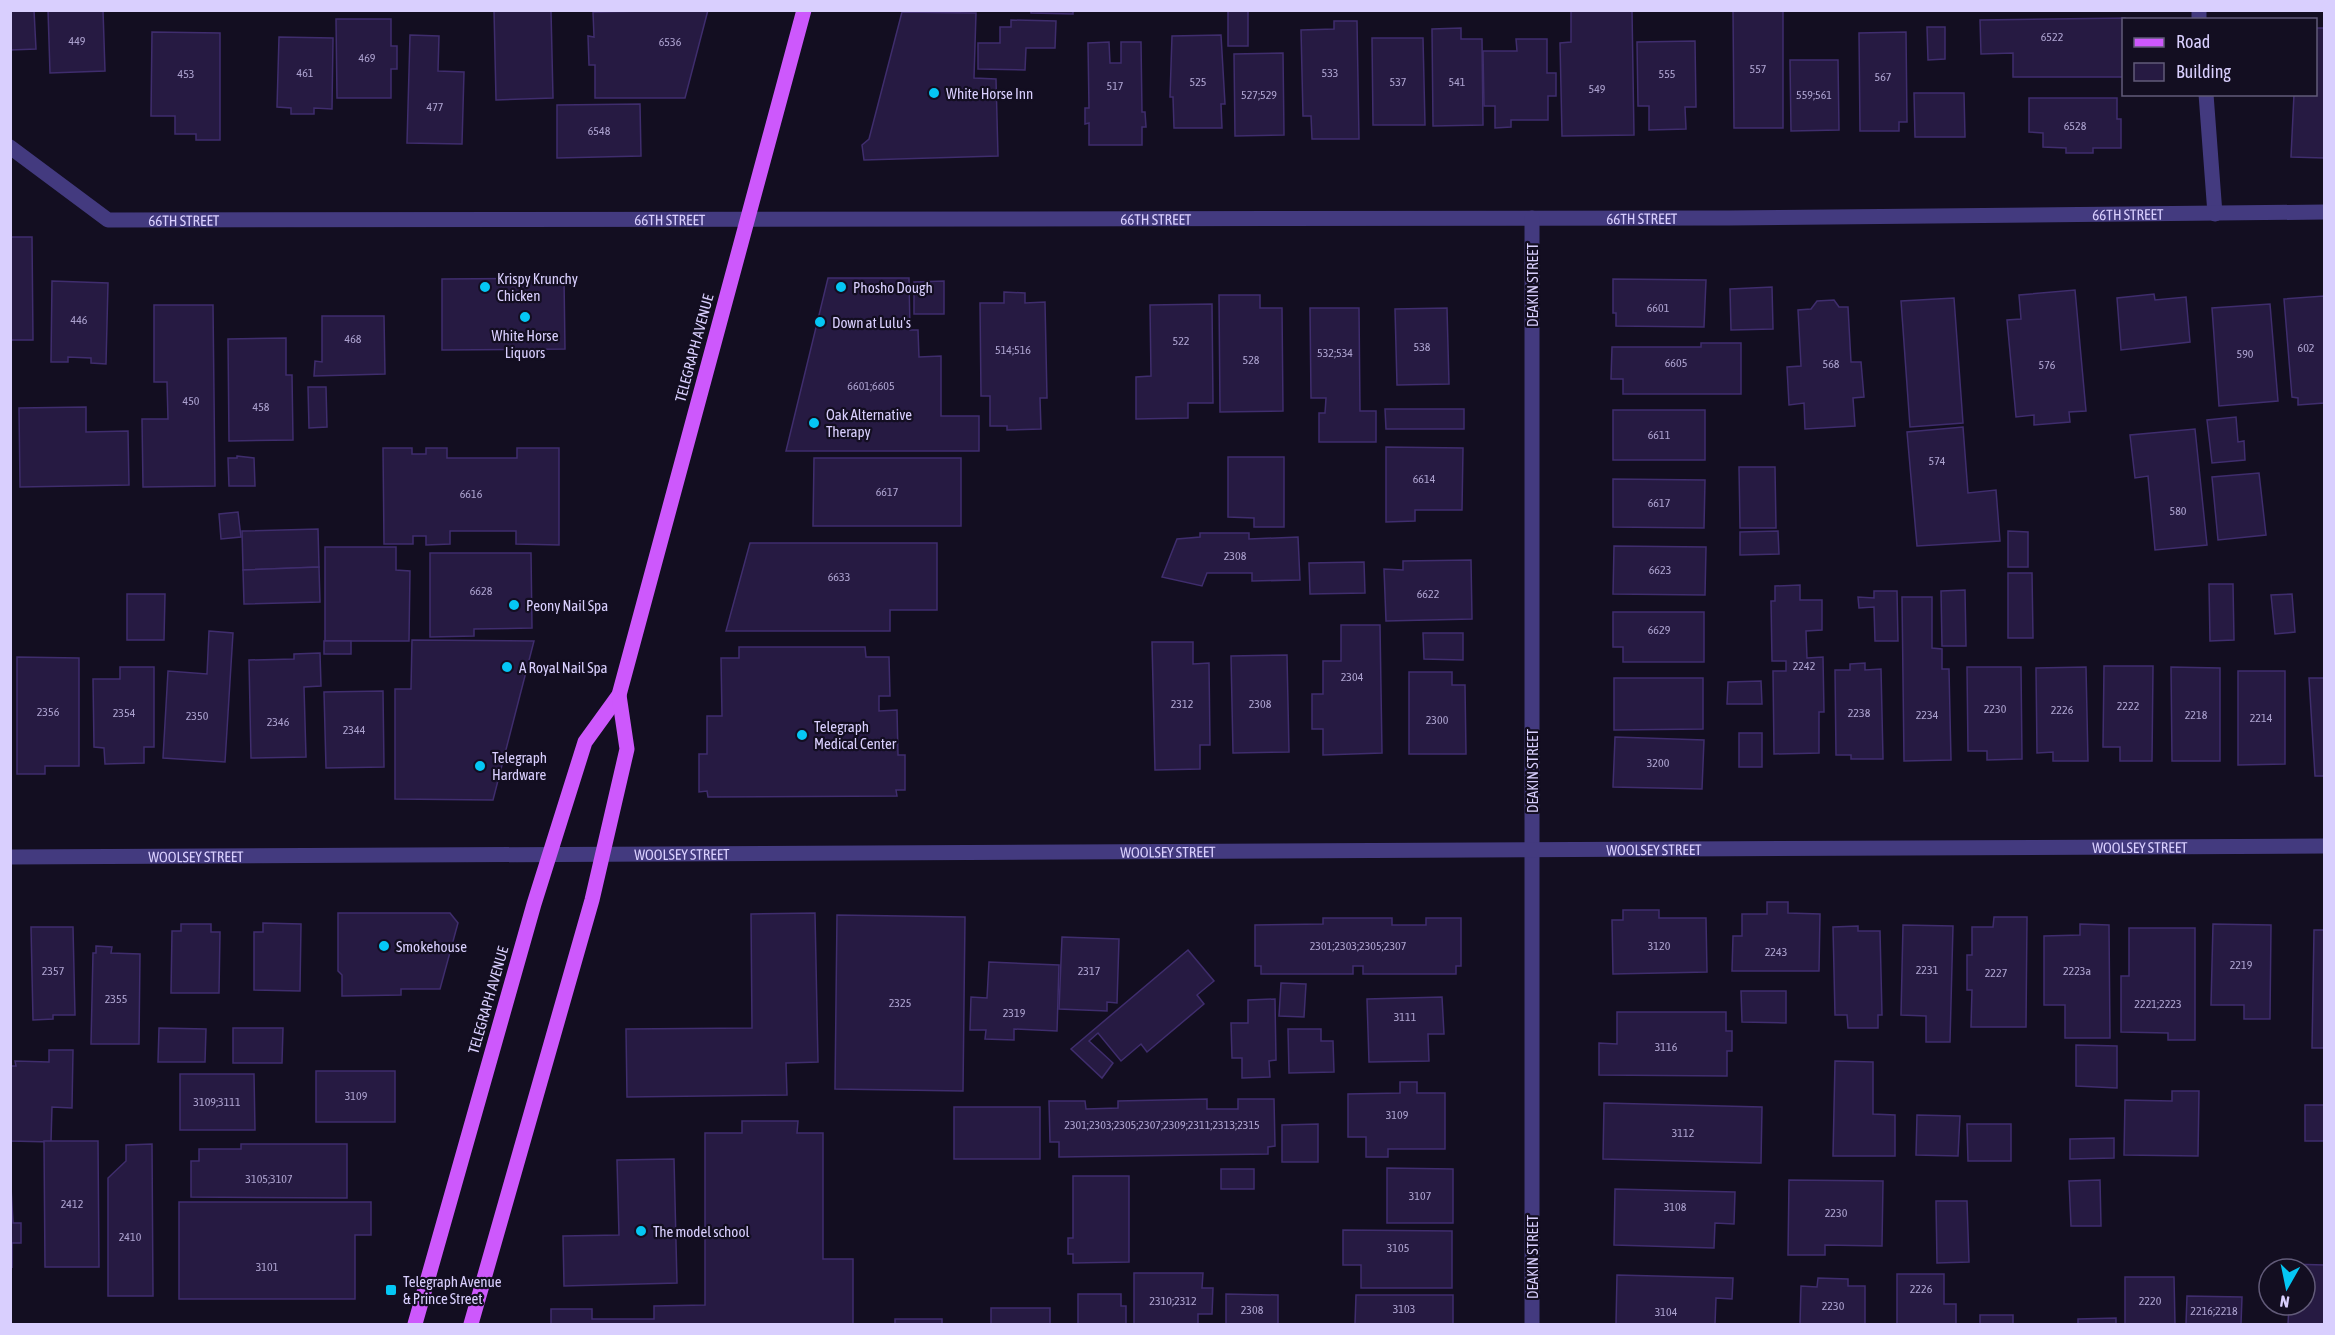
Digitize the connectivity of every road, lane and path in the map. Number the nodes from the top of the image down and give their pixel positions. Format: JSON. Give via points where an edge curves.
{"nodes":[{"id":1,"x":804,"y":10,"type":"edge"},
{"id":2,"x":2206,"y":96,"type":"edge"},
{"id":3,"x":10,"y":147,"type":"edge"},
{"id":4,"x":2325,"y":212,"type":"edge"},
{"id":5,"x":2215,"y":214,"type":"junction"},
{"id":6,"x":1532,"y":218,"type":"junction"},
{"id":7,"x":747,"y":219,"type":"junction"},
{"id":8,"x":619,"y":695,"type":"junction"},
{"id":9,"x":2325,"y":846,"type":"edge"},
{"id":10,"x":1532,"y":850,"type":"junction"},
{"id":11,"x":549,"y":855,"type":"junction"},
{"id":12,"x":602,"y":855,"type":"junction"},
{"id":13,"x":10,"y":857,"type":"edge"},
{"id":14,"x":414,"y":1324,"type":"edge"},
{"id":15,"x":471,"y":1324,"type":"edge"},
{"id":16,"x":1532,"y":1324,"type":"edge"}],
"edges":[{"from":1,"to":7,"type":"main road","name":"TELEGRAPH AVENUE"},
{"from":2,"to":5,"type":"street"},
{"from":3,"to":7,"type":"street","name":"66TH STREET","via":[[108,220]]},
{"from":4,"to":5,"type":"street","name":"66TH STREET"},
{"from":5,"to":6,"type":"street","name":"66TH STREET"},
{"from":6,"to":7,"type":"street","name":"66TH STREET"},
{"from":6,"to":10,"type":"street","name":"DEAKIN STREET"},
{"from":7,"to":8,"type":"main road","name":"TELEGRAPH AVENUE"},
{"from":8,"to":11,"type":"main road","name":"TELEGRAPH AVENUE","via":[[585,742]]},
{"from":8,"to":12,"type":"main road","name":"TELEGRAPH AVENUE","via":[[627,749]]},
{"from":9,"to":10,"type":"street","name":"WOOLSEY STREET"},
{"from":10,"to":12,"type":"street","name":"WOOLSEY STREET"},
{"from":10,"to":16,"type":"street","name":"DEAKIN STREET"},
{"from":11,"to":12,"type":"street","name":"WOOLSEY STREET"},
{"from":11,"to":13,"type":"street","name":"WOOLSEY STREET"},
{"from":11,"to":14,"type":"main road","name":"TELEGRAPH AVENUE"},
{"from":12,"to":15,"type":"main road","name":"TELEGRAPH AVENUE"}]}
